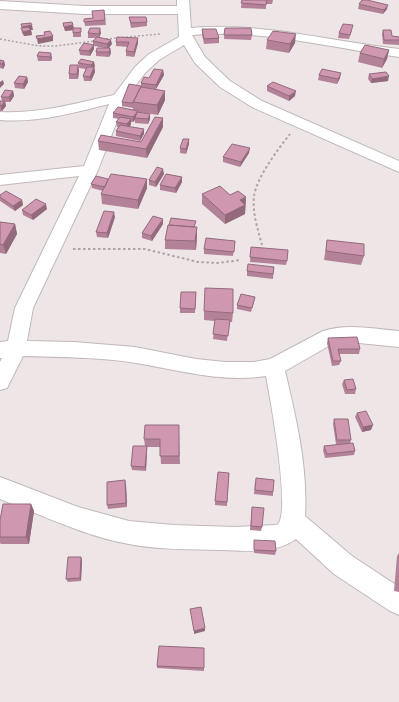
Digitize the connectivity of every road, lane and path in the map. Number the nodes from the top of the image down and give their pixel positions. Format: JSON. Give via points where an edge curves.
{"nodes":[{"id":1,"x":0,"y":5,"type":"edge"},
{"id":2,"x":184,"y":5,"type":"edge"},
{"id":3,"x":186,"y":35,"type":"junction"},
{"id":4,"x":0,"y":40,"type":"edge"},
{"id":5,"x":97,"y":40,"type":"edge"},
{"id":6,"x":103,"y":40,"type":"edge"},
{"id":7,"x":399,"y":53,"type":"edge"},
{"id":8,"x":119,"y":98,"type":"junction"},
{"id":9,"x":0,"y":116,"type":"edge"},
{"id":10,"x":300,"y":124,"type":"junction"},
{"id":11,"x":399,"y":167,"type":"edge"},
{"id":12,"x":90,"y":170,"type":"junction"},
{"id":13,"x":0,"y":180,"type":"edge"},
{"id":14,"x":262,"y":245,"type":"dead end"},
{"id":15,"x":52,"y":251,"type":"junction"},
{"id":16,"x":241,"y":260,"type":"dead end"},
{"id":17,"x":399,"y":339,"type":"edge"},
{"id":18,"x":9,"y":349,"type":"edge"},
{"id":19,"x":274,"y":367,"type":"junction"},
{"id":20,"x":0,"y":382,"type":"edge"},
{"id":21,"x":0,"y":488,"type":"edge"},
{"id":22,"x":293,"y":521,"type":"junction"},
{"id":23,"x":399,"y":602,"type":"edge"}],
"edges":[{"from":1,"to":2,"type":"street","via":[[86,10]]},
{"from":2,"to":3,"type":"street"},
{"from":3,"to":6,"type":"path"},
{"from":3,"to":7,"type":"street","via":[[203,30],[244,29]]},
{"from":3,"to":8,"type":"street","via":[[140,70]]},
{"from":3,"to":10,"type":"street","via":[[200,60],[225,84],[257,104]]},
{"from":4,"to":5,"type":"path","via":[[45,46]]},
{"from":8,"to":9,"type":"street","via":[[31,117]]},
{"from":8,"to":12,"type":"street"},
{"from":10,"to":11,"type":"street"},
{"from":10,"to":14,"type":"path","via":[[276,155],[254,195],[256,222]]},
{"from":12,"to":13,"type":"street"},
{"from":12,"to":15,"type":"street"},
{"from":15,"to":16,"type":"path","via":[[85,248],[145,249],[198,262]]},
{"from":15,"to":18,"type":"street","via":[[24,308],[18,334]]},
{"from":17,"to":19,"type":"street","via":[[350,334],[330,336]]},
{"from":18,"to":19,"type":"street","via":[[74,350],[134,355],[225,370]]},
{"from":18,"to":20,"type":"street"},
{"from":19,"to":22,"type":"street","via":[[282,399],[291,465]]},
{"from":21,"to":22,"type":"street","via":[[73,516],[127,532],[184,538],[275,537],[288,531]]},
{"from":22,"to":23,"type":"street","via":[[343,565]]}]}
